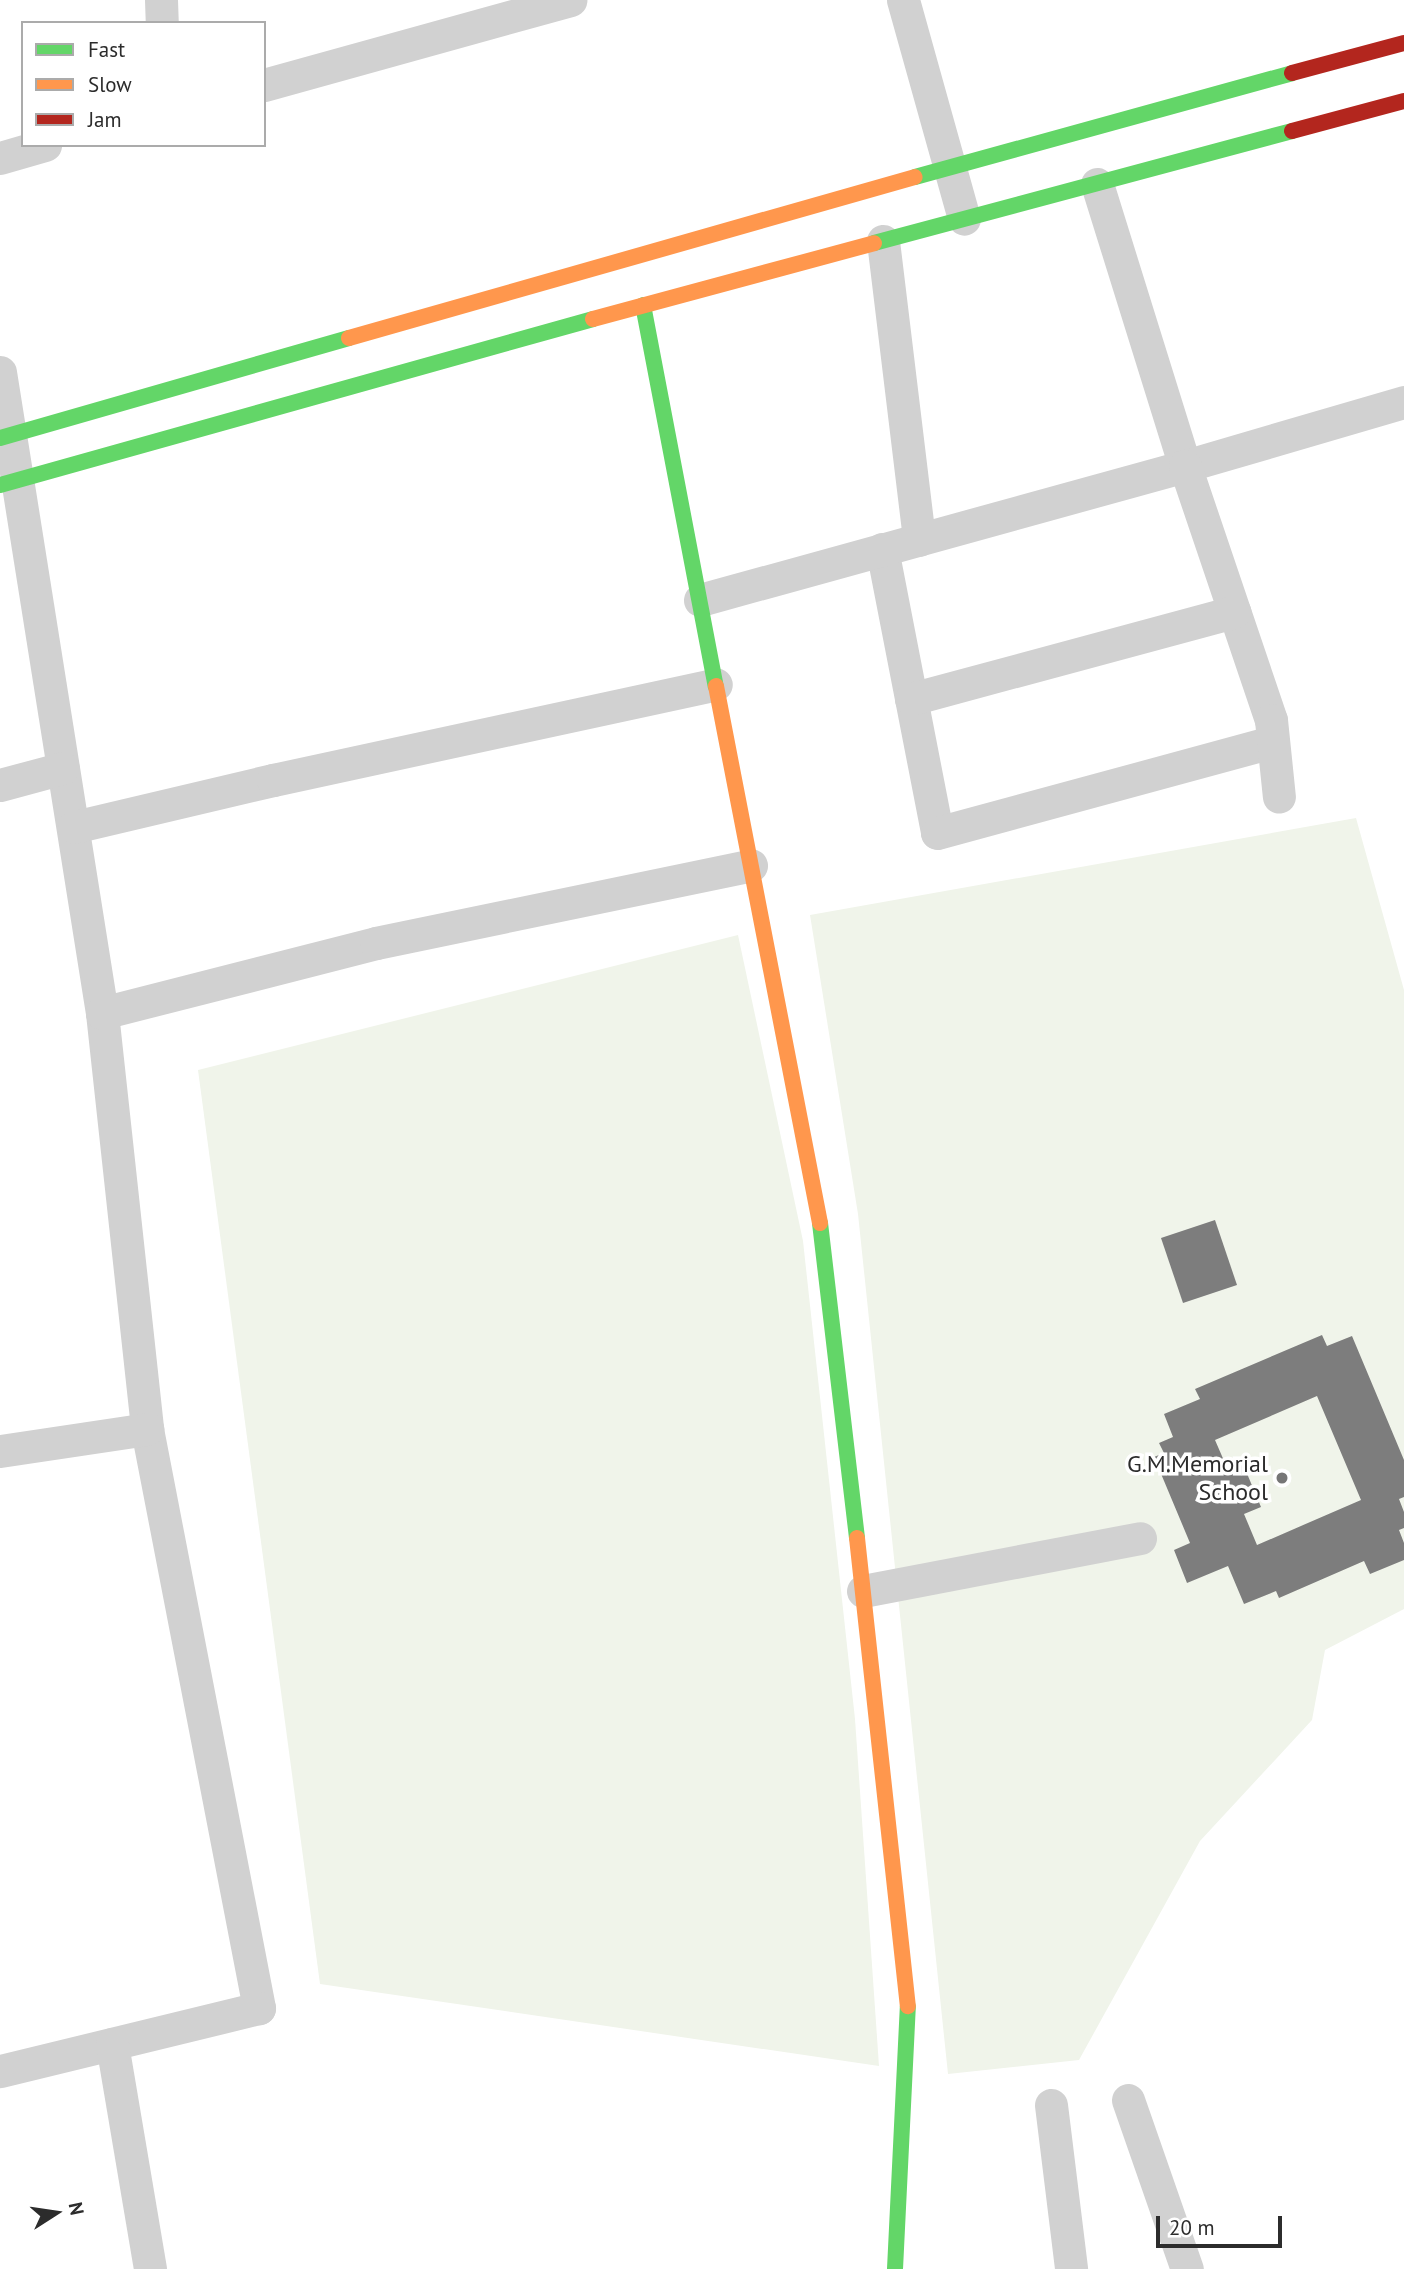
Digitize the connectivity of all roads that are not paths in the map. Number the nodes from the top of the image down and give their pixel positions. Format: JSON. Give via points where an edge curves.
{"nodes":[{"id":1,"x":161,"y":0,"type":"edge"},
{"id":2,"x":570,"y":0,"type":"edge"},
{"id":3,"x":903,"y":0,"type":"edge"},
{"id":4,"x":162,"y":21,"type":"edge"},
{"id":5,"x":1404,"y":43,"type":"edge"},
{"id":6,"x":266,"y":84,"type":"edge"},
{"id":7,"x":1404,"y":101,"type":"edge"},
{"id":8,"x":38,"y":147,"type":"edge"},
{"id":9,"x":0,"y":158,"type":"edge"},
{"id":10,"x":949,"y":167,"type":"junction"},
{"id":11,"x":1097,"y":184,"type":"junction"},
{"id":12,"x":964,"y":219,"type":"junction"},
{"id":13,"x":883,"y":241,"type":"junction"},
{"id":14,"x":643,"y":305,"type":"junction"},
{"id":15,"x":0,"y":372,"type":"edge"},
{"id":16,"x":1404,"y":402,"type":"edge"},
{"id":17,"x":6,"y":436,"type":"edge"},
{"id":18,"x":1185,"y":466,"type":"junction"},
{"id":19,"x":10,"y":482,"type":"edge"},
{"id":20,"x":919,"y":540,"type":"junction"},
{"id":21,"x":882,"y":550,"type":"junction"},
{"id":22,"x":699,"y":600,"type":"junction"},
{"id":23,"x":1234,"y":612,"type":"junction"},
{"id":24,"x":716,"y":684,"type":"junction"},
{"id":25,"x":911,"y":699,"type":"junction"},
{"id":26,"x":1273,"y":742,"type":"junction"},
{"id":27,"x":63,"y":768,"type":"junction"},
{"id":28,"x":0,"y":785,"type":"edge"},
{"id":29,"x":1279,"y":797,"type":"dead end"},
{"id":30,"x":74,"y":827,"type":"junction"},
{"id":31,"x":751,"y":865,"type":"junction"},
{"id":32,"x":102,"y":1013,"type":"junction"},
{"id":33,"x":147,"y":1429,"type":"junction"},
{"id":34,"x":0,"y":1451,"type":"edge"},
{"id":35,"x":1140,"y":1538,"type":"dead end"},
{"id":36,"x":863,"y":1591,"type":"junction"},
{"id":37,"x":112,"y":2044,"type":"junction"},
{"id":38,"x":0,"y":2071,"type":"edge"},
{"id":39,"x":1128,"y":2100,"type":"dead end"},
{"id":40,"x":1051,"y":2105,"type":"dead end"},
{"id":41,"x":150,"y":2269,"type":"edge"},
{"id":42,"x":895,"y":2269,"type":"edge"},
{"id":43,"x":1071,"y":2269,"type":"edge"},
{"id":44,"x":1187,"y":2269,"type":"edge"}],
"edges":[{"from":1,"to":4,"type":"street"},
{"from":2,"to":6,"type":"street"},
{"from":3,"to":10,"type":"street"},
{"from":5,"to":10,"type":"main road"},
{"from":7,"to":11,"type":"main road"},
{"from":8,"to":9,"type":"street"},
{"from":10,"to":12,"type":"street"},
{"from":10,"to":17,"type":"main road"},
{"from":11,"to":12,"type":"main road"},
{"from":11,"to":18,"type":"street"},
{"from":12,"to":13,"type":"main road"},
{"from":13,"to":14,"type":"main road"},
{"from":13,"to":20,"type":"street"},
{"from":14,"to":19,"type":"main road"},
{"from":14,"to":22,"type":"main road"},
{"from":15,"to":17,"type":"street"},
{"from":16,"to":18,"type":"street"},
{"from":17,"to":19,"type":"street"},
{"from":18,"to":20,"type":"street"},
{"from":18,"to":23,"type":"street"},
{"from":19,"to":27,"type":"street"},
{"from":20,"to":21,"type":"street"},
{"from":21,"to":22,"type":"street"},
{"from":21,"to":25,"type":"street"},
{"from":22,"to":24,"type":"main road"},
{"from":23,"to":25,"type":"street"},
{"from":23,"to":26,"type":"street","via":[[1271,720]]},
{"from":24,"to":30,"type":"street"},
{"from":24,"to":31,"type":"main road"},
{"from":25,"to":26,"type":"street","via":[[937,833]]},
{"from":26,"to":29,"type":"street"},
{"from":27,"to":28,"type":"street"},
{"from":27,"to":30,"type":"street"},
{"from":30,"to":32,"type":"street"},
{"from":31,"to":32,"type":"street","via":[[376,943]]},
{"from":31,"to":36,"type":"main road","via":[[825,1254]]},
{"from":32,"to":33,"type":"street"},
{"from":33,"to":34,"type":"street"},
{"from":33,"to":37,"type":"street","via":[[259,2008]]},
{"from":35,"to":36,"type":"street"},
{"from":36,"to":42,"type":"main road","via":[[909,2020]]},
{"from":37,"to":38,"type":"street"},
{"from":37,"to":41,"type":"street"},
{"from":39,"to":44,"type":"street"},
{"from":40,"to":43,"type":"street"}]}
